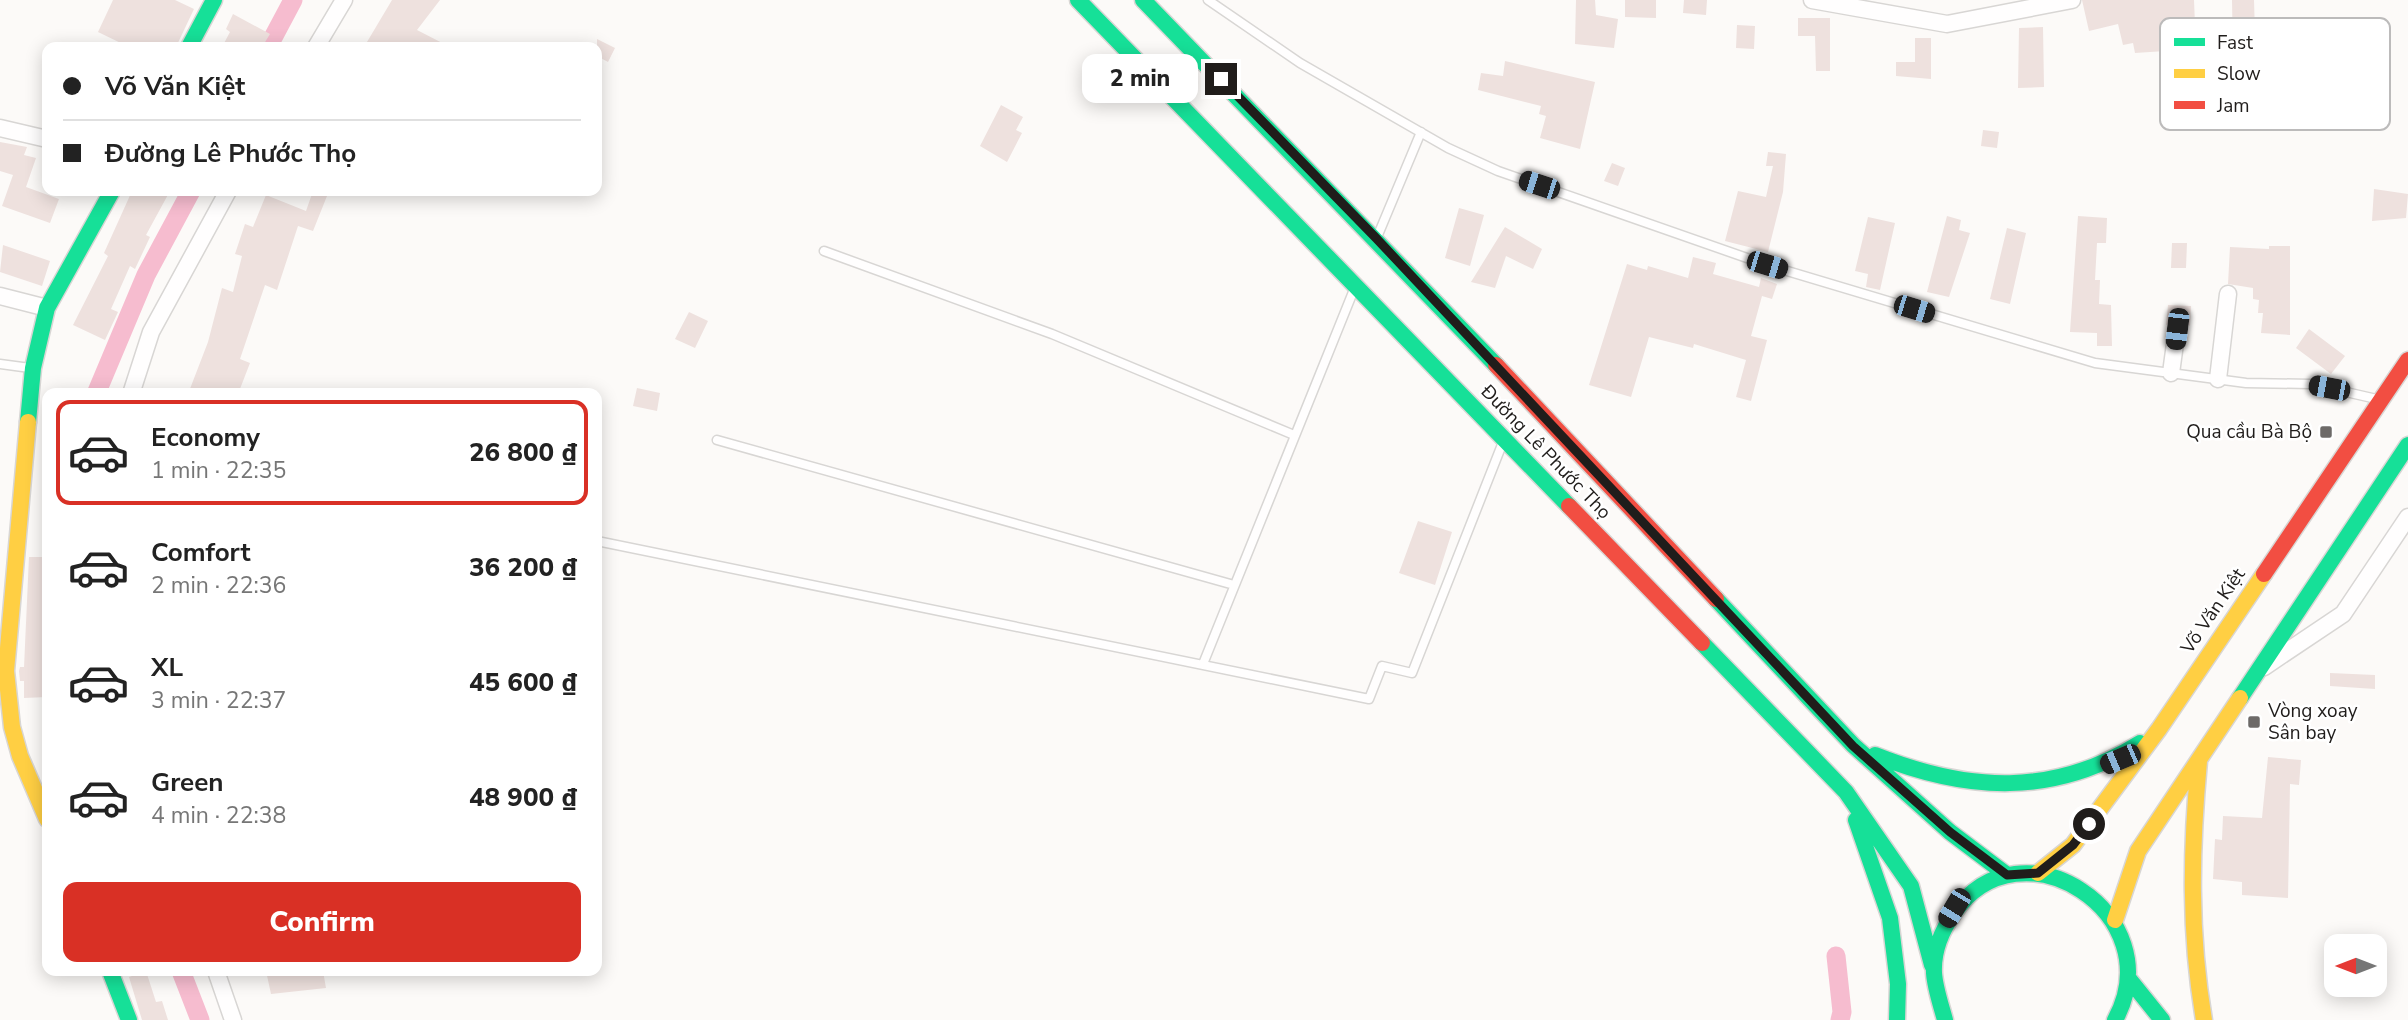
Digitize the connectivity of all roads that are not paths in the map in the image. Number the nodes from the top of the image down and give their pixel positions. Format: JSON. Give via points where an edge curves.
{"nodes":[{"id":1,"x":214,"y":0,"type":"edge"},
{"id":2,"x":344,"y":0,"type":"edge"},
{"id":3,"x":1078,"y":0,"type":"edge"},
{"id":4,"x":1143,"y":0,"type":"edge"},
{"id":5,"x":1208,"y":0,"type":"edge"},
{"id":6,"x":1812,"y":0,"type":"edge"},
{"id":7,"x":2072,"y":0,"type":"edge"},
{"id":8,"x":192,"y":42,"type":"edge"},
{"id":9,"x":319,"y":42,"type":"edge"},
{"id":10,"x":0,"y":128,"type":"edge"},
{"id":11,"x":1422,"y":132,"type":"junction"},
{"id":12,"x":42,"y":138,"type":"edge"},
{"id":13,"x":109,"y":196,"type":"edge"},
{"id":14,"x":225,"y":196,"type":"edge"},
{"id":15,"x":1376,"y":238,"type":"junction"},
{"id":16,"x":824,"y":251,"type":"dead end"},
{"id":17,"x":1356,"y":285,"type":"junction"},
{"id":18,"x":2228,"y":294,"type":"dead end"},
{"id":19,"x":0,"y":296,"type":"edge"},
{"id":20,"x":47,"y":308,"type":"junction"},
{"id":21,"x":2177,"y":329,"type":"dead end"},
{"id":22,"x":2408,"y":360,"type":"edge"},
{"id":23,"x":0,"y":364,"type":"edge"},
{"id":24,"x":33,"y":368,"type":"junction"},
{"id":25,"x":2171,"y":373,"type":"junction"},
{"id":26,"x":2218,"y":379,"type":"junction"},
{"id":27,"x":133,"y":388,"type":"edge"},
{"id":28,"x":2381,"y":400,"type":"junction"},
{"id":29,"x":1294,"y":435,"type":"junction"},
{"id":30,"x":717,"y":440,"type":"dead end"},
{"id":31,"x":1504,"y":440,"type":"junction"},
{"id":32,"x":2408,"y":445,"type":"edge"},
{"id":33,"x":2408,"y":517,"type":"edge"},
{"id":34,"x":602,"y":542,"type":"edge"},
{"id":35,"x":1234,"y":585,"type":"junction"},
{"id":36,"x":1203,"y":664,"type":"junction"},
{"id":37,"x":2256,"y":673,"type":"junction"},
{"id":38,"x":4,"y":696,"type":"edge"},
{"id":39,"x":2159,"y":729,"type":"junction"},
{"id":40,"x":1853,"y":746,"type":"junction"},
{"id":41,"x":2200,"y":757,"type":"junction"},
{"id":42,"x":1846,"y":792,"type":"junction"},
{"id":43,"x":42,"y":807,"type":"edge"},
{"id":44,"x":2038,"y":873,"type":"junction"},
{"id":45,"x":2007,"y":875,"type":"junction"},
{"id":46,"x":2115,"y":920,"type":"junction"},
{"id":47,"x":1932,"y":965,"type":"junction"},
{"id":48,"x":112,"y":976,"type":"edge"},
{"id":49,"x":218,"y":976,"type":"edge"},
{"id":50,"x":2129,"y":979,"type":"junction"},
{"id":51,"x":1935,"y":997,"type":"junction"},
{"id":52,"x":129,"y":1020,"type":"edge"},
{"id":53,"x":233,"y":1020,"type":"edge"},
{"id":54,"x":1897,"y":1020,"type":"edge"},
{"id":55,"x":1931,"y":1020,"type":"edge"},
{"id":56,"x":1945,"y":1020,"type":"edge"},
{"id":57,"x":2115,"y":1020,"type":"edge"},
{"id":58,"x":2162,"y":1020,"type":"edge"},
{"id":59,"x":2204,"y":1020,"type":"edge"}],
"edges":[{"from":1,"to":8,"type":"street"},
{"from":2,"to":9,"type":"street"},
{"from":3,"to":17,"type":"street","name":"Đường Lê Phước Thọ"},
{"from":4,"to":15,"type":"street","name":"Đường Lê Phước Thọ"},
{"from":5,"to":11,"type":"lane","via":[[1300,63]]},
{"from":6,"to":7,"type":"street","via":[[1947,24]]},
{"from":10,"to":12,"type":"street"},
{"from":11,"to":15,"type":"lane"},
{"from":11,"to":25,"type":"lane","via":[[1498,172],[1767,265],[2095,363]]},
{"from":13,"to":20,"type":"street"},
{"from":14,"to":27,"type":"street","via":[[151,332]]},
{"from":15,"to":40,"type":"street","name":"Đường Lê Phước Thọ"},
{"from":16,"to":29,"type":"lane","via":[[1052,334]]},
{"from":17,"to":29,"type":"lane"},
{"from":17,"to":31,"type":"street","name":"Đường Lê Phước Thọ"},
{"from":18,"to":26,"type":"street"},
{"from":19,"to":20,"type":"street"},
{"from":20,"to":24,"type":"street"},
{"from":21,"to":25,"type":"street"},
{"from":22,"to":28,"type":"street","name":"Võ Văn Kiệt"},
{"from":23,"to":24,"type":"lane"},
{"from":24,"to":38,"type":"street"},
{"from":25,"to":26,"type":"lane"},
{"from":26,"to":28,"type":"lane","via":[[2311,384]]},
{"from":28,"to":39,"type":"street","name":"Võ Văn Kiệt"},
{"from":29,"to":35,"type":"lane"},
{"from":30,"to":35,"type":"lane"},
{"from":31,"to":36,"type":"lane","via":[[1412,673],[1382,666],[1370,699]]},
{"from":31,"to":42,"type":"street","name":"Đường Lê Phước Thọ"},
{"from":32,"to":37,"type":"street"},
{"from":33,"to":37,"type":"street","via":[[2343,614]]},
{"from":34,"to":36,"type":"lane"},
{"from":35,"to":36,"type":"lane"},
{"from":37,"to":41,"type":"street"},
{"from":38,"to":43,"type":"street","via":[[20,756]]},
{"from":39,"to":40,"type":"street","via":[[2120,759],[2086,774],[2022,784],[1995,785],[1898,766]]},
{"from":39,"to":44,"type":"street","name":"Võ Văn Kiệt","via":[[2073,845]]},
{"from":40,"to":45,"type":"street","name":"Đường Lê Phước Thọ","via":[[1950,832]]},
{"from":41,"to":46,"type":"street","via":[[2138,851]]},
{"from":41,"to":59,"type":"street","via":[[2190,856],[2194,959]]},
{"from":42,"to":47,"type":"street","name":"Đường Lê Phước Thọ","via":[[1910,886]]},
{"from":42,"to":54,"type":"street","via":[[1890,918]]},
{"from":44,"to":45,"type":"street"},
{"from":44,"to":46,"type":"street","via":[[2077,886],[2095,897]]},
{"from":45,"to":47,"type":"street","via":[[1978,887],[1954,908],[1938,935]]},
{"from":46,"to":50,"type":"street","via":[[2126,948]]},
{"from":47,"to":51,"type":"street"},
{"from":48,"to":52,"type":"street"},
{"from":49,"to":53,"type":"street"},
{"from":50,"to":57,"type":"street"},
{"from":50,"to":58,"type":"street"},
{"from":51,"to":55,"type":"street"},
{"from":51,"to":56,"type":"street"}]}
